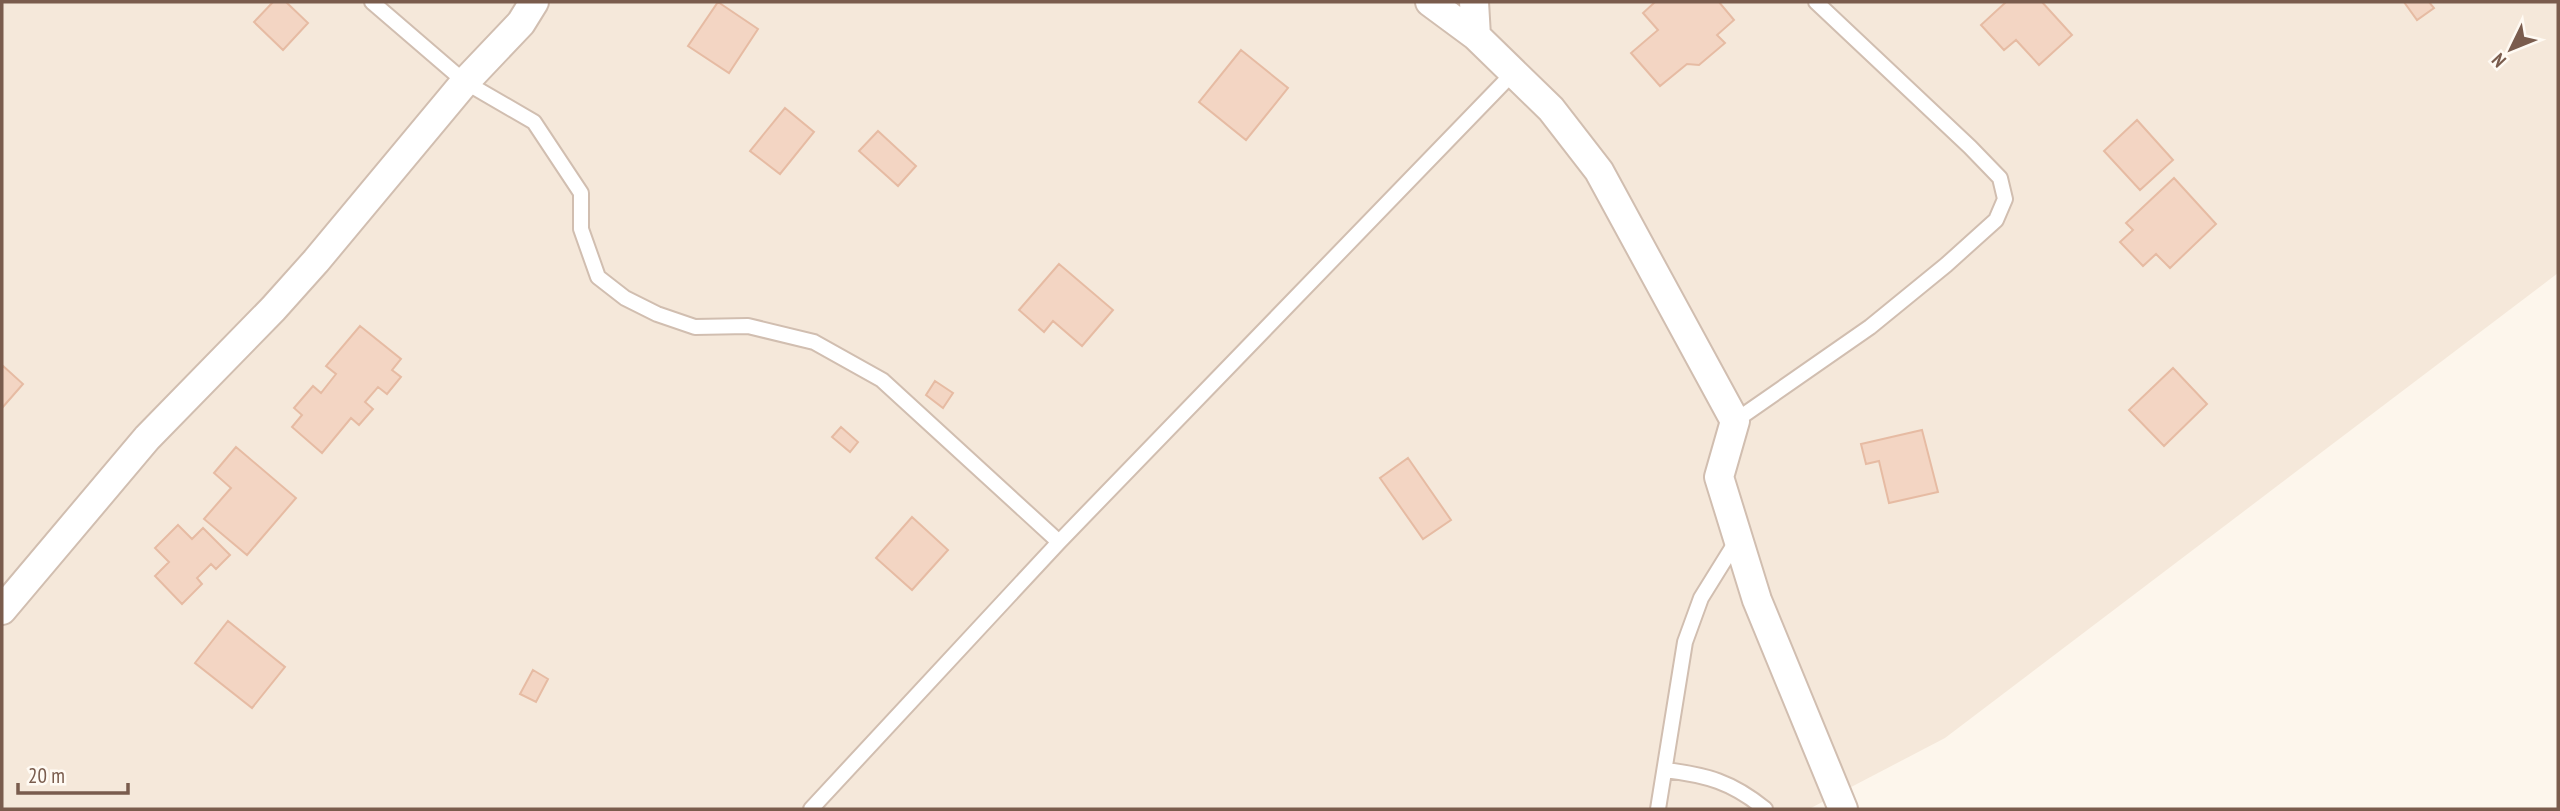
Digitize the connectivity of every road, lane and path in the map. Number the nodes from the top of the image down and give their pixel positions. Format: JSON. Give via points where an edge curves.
{"nodes":[{"id":1,"x":372,"y":2,"type":"edge"},
{"id":2,"x":534,"y":2,"type":"edge"},
{"id":3,"x":1430,"y":2,"type":"edge"},
{"id":4,"x":1474,"y":2,"type":"edge"},
{"id":5,"x":1816,"y":2,"type":"edge"},
{"id":6,"x":1476,"y":36,"type":"junction"},
{"id":7,"x":1514,"y":72,"type":"junction"},
{"id":8,"x":465,"y":82,"type":"junction"},
{"id":9,"x":1735,"y":421,"type":"junction"},
{"id":10,"x":1737,"y":540,"type":"junction"},
{"id":11,"x":1059,"y":542,"type":"junction"},
{"id":12,"x":2,"y":610,"type":"edge"},
{"id":13,"x":1665,"y":770,"type":"junction"},
{"id":14,"x":811,"y":809,"type":"edge"},
{"id":15,"x":1658,"y":809,"type":"edge"},
{"id":16,"x":1765,"y":809,"type":"edge"},
{"id":17,"x":1843,"y":809,"type":"edge"}],
"edges":[{"from":1,"to":8,"type":"lane"},
{"from":2,"to":8,"type":"street","via":[[521,23]]},
{"from":3,"to":6,"type":"street"},
{"from":4,"to":6,"type":"street"},
{"from":5,"to":9,"type":"lane","via":[[2000,178],[2005,200],[1996,220],[1946,265],[1870,327]]},
{"from":6,"to":7,"type":"street"},
{"from":7,"to":9,"type":"street","via":[[1551,108],[1599,171]]},
{"from":7,"to":11,"type":"lane"},
{"from":8,"to":11,"type":"lane","via":[[534,122],[560,159],[580,193],[580,229],[598,278],[657,314],[695,327],[748,326],[814,342],[883,380]]},
{"from":8,"to":12,"type":"street","via":[[316,261],[147,438]]},
{"from":9,"to":10,"type":"street","via":[[1719,477]]},
{"from":10,"to":13,"type":"lane","via":[[1701,598],[1685,642]]},
{"from":10,"to":17,"type":"street","via":[[1756,600]]},
{"from":11,"to":14,"type":"lane"},
{"from":13,"to":15,"type":"lane"},
{"from":13,"to":16,"type":"lane","via":[[1720,780]]}]}
